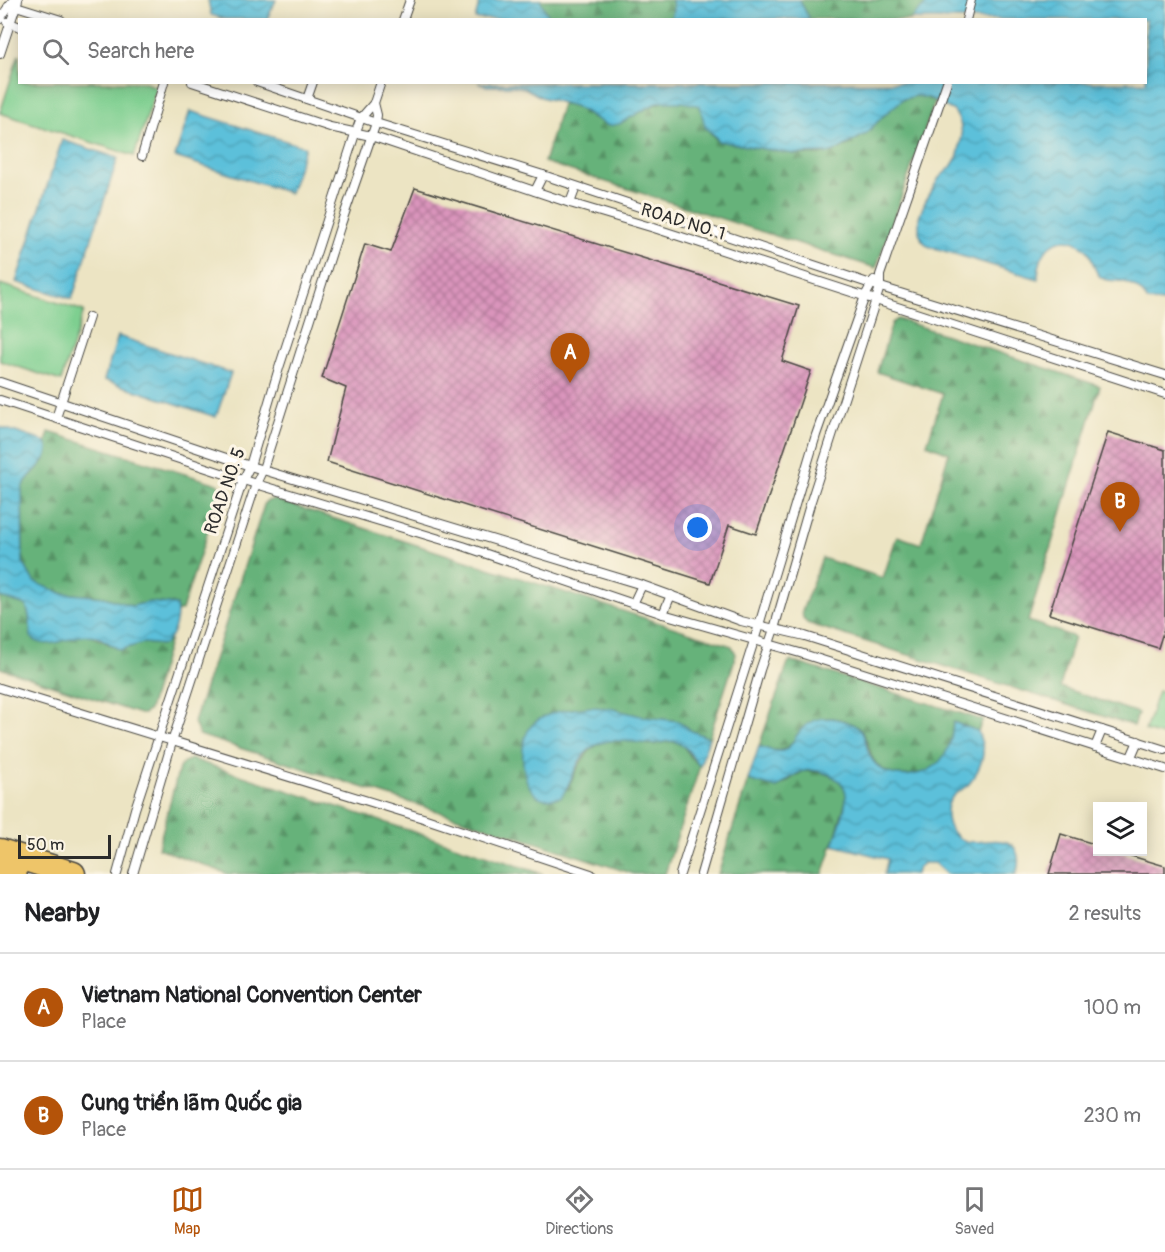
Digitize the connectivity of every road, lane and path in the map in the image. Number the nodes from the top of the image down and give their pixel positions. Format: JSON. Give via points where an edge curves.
{"nodes":[{"id":1,"x":410,"y":0,"type":"edge"},
{"id":2,"x":971,"y":0,"type":"edge"},
{"id":3,"x":14,"y":3,"type":"edge"},
{"id":4,"x":55,"y":18,"type":"edge"},
{"id":5,"x":404,"y":18,"type":"edge"},
{"id":6,"x":966,"y":18,"type":"edge"},
{"id":7,"x":0,"y":19,"type":"edge"},
{"id":8,"x":10,"y":24,"type":"junction"},
{"id":9,"x":18,"y":26,"type":"edge"},
{"id":10,"x":0,"y":54,"type":"edge"},
{"id":11,"x":163,"y":84,"type":"edge"},
{"id":12,"x":198,"y":84,"type":"edge"},
{"id":13,"x":263,"y":84,"type":"edge"},
{"id":14,"x":312,"y":84,"type":"edge"},
{"id":15,"x":380,"y":84,"type":"edge"},
{"id":16,"x":946,"y":84,"type":"edge"},
{"id":17,"x":307,"y":99,"type":"junction"},
{"id":18,"x":374,"y":103,"type":"junction"},
{"id":19,"x":362,"y":118,"type":"junction"},
{"id":20,"x":376,"y":123,"type":"junction"},
{"id":21,"x":355,"y":134,"type":"junction"},
{"id":22,"x":371,"y":136,"type":"junction"},
{"id":23,"x":142,"y":156,"type":"dead end"},
{"id":24,"x":543,"y":175,"type":"junction"},
{"id":25,"x":576,"y":187,"type":"junction"},
{"id":26,"x":535,"y":191,"type":"junction"},
{"id":27,"x":570,"y":203,"type":"junction"},
{"id":28,"x":632,"y":206,"type":"junction"},
{"id":29,"x":657,"y":213,"type":"junction"},
{"id":30,"x":628,"y":221,"type":"junction"},
{"id":31,"x":654,"y":228,"type":"junction"},
{"id":32,"x":744,"y":242,"type":"junction"},
{"id":33,"x":775,"y":252,"type":"junction"},
{"id":34,"x":738,"y":255,"type":"junction"},
{"id":35,"x":770,"y":266,"type":"junction"},
{"id":36,"x":880,"y":274,"type":"junction"},
{"id":37,"x":871,"y":284,"type":"junction"},
{"id":38,"x":880,"y":287,"type":"junction"},
{"id":39,"x":865,"y":296,"type":"junction"},
{"id":40,"x":875,"y":300,"type":"junction"},
{"id":41,"x":89,"y":317,"type":"dead end"},
{"id":42,"x":1165,"y":375,"type":"edge"},
{"id":43,"x":0,"y":382,"type":"edge"},
{"id":44,"x":1165,"y":394,"type":"edge"},
{"id":45,"x":0,"y":400,"type":"edge"},
{"id":46,"x":61,"y":403,"type":"junction"},
{"id":47,"x":56,"y":418,"type":"junction"},
{"id":48,"x":816,"y":435,"type":"junction"},
{"id":49,"x":832,"y":436,"type":"junction"},
{"id":50,"x":250,"y":466,"type":"junction"},
{"id":51,"x":264,"y":469,"type":"junction"},
{"id":52,"x":243,"y":480,"type":"junction"},
{"id":53,"x":256,"y":484,"type":"junction"},
{"id":54,"x":798,"y":496,"type":"junction"},
{"id":55,"x":811,"y":501,"type":"junction"},
{"id":56,"x":554,"y":558,"type":"junction"},
{"id":57,"x":549,"y":574,"type":"junction"},
{"id":58,"x":642,"y":585,"type":"junction"},
{"id":59,"x":671,"y":595,"type":"junction"},
{"id":60,"x":633,"y":604,"type":"junction"},
{"id":61,"x":663,"y":614,"type":"junction"},
{"id":62,"x":759,"y":625,"type":"junction"},
{"id":63,"x":774,"y":629,"type":"junction"},
{"id":64,"x":754,"y":639,"type":"junction"},
{"id":65,"x":770,"y":643,"type":"junction"},
{"id":66,"x":0,"y":688,"type":"edge"},
{"id":67,"x":1102,"y":730,"type":"junction"},
{"id":68,"x":160,"y":738,"type":"junction"},
{"id":69,"x":1138,"y":741,"type":"junction"},
{"id":70,"x":171,"y":742,"type":"junction"},
{"id":71,"x":1095,"y":747,"type":"junction"},
{"id":72,"x":1165,"y":750,"type":"edge"},
{"id":73,"x":1131,"y":757,"type":"junction"},
{"id":74,"x":1165,"y":769,"type":"edge"},
{"id":75,"x":0,"y":851,"type":"edge"},
{"id":76,"x":0,"y":870,"type":"edge"},
{"id":77,"x":14,"y":874,"type":"edge"},
{"id":78,"x":72,"y":874,"type":"edge"},
{"id":79,"x":117,"y":874,"type":"edge"},
{"id":80,"x":133,"y":874,"type":"edge"},
{"id":81,"x":591,"y":874,"type":"edge"},
{"id":82,"x":680,"y":874,"type":"edge"},
{"id":83,"x":701,"y":874,"type":"edge"}],
"edges":[{"from":1,"to":5,"type":"lane"},
{"from":2,"to":6,"type":"lane"},
{"from":3,"to":4,"type":"lane"},
{"from":3,"to":7,"type":"lane"},
{"from":3,"to":8,"type":"lane"},
{"from":7,"to":8,"type":"lane"},
{"from":8,"to":9,"type":"lane"},
{"from":8,"to":10,"type":"lane"},
{"from":11,"to":23,"type":"lane"},
{"from":12,"to":21,"type":"lane","name":"ROAD NO. 1"},
{"from":13,"to":17,"type":"lane","name":"ROAD NO. 1"},
{"from":14,"to":17,"type":"lane"},
{"from":15,"to":18,"type":"lane"},
{"from":16,"to":36,"type":"lane"},
{"from":17,"to":19,"type":"lane","name":"ROAD NO. 1"},
{"from":18,"to":19,"type":"lane","name":"ROAD NO. 5"},
{"from":18,"to":20,"type":"lane"},
{"from":19,"to":20,"type":"lane","name":"ROAD NO. 1"},
{"from":19,"to":21,"type":"lane","name":"ROAD NO. 5"},
{"from":20,"to":22,"type":"lane","name":"ROAD NO. 5"},
{"from":20,"to":24,"type":"lane","name":"ROAD NO. 1"},
{"from":21,"to":22,"type":"lane","name":"ROAD NO. 1"},
{"from":21,"to":50,"type":"lane","name":"ROAD NO. 5"},
{"from":22,"to":26,"type":"lane","name":"ROAD NO. 1"},
{"from":22,"to":51,"type":"lane","name":"ROAD NO. 5"},
{"from":24,"to":25,"type":"lane","name":"ROAD NO. 1"},
{"from":24,"to":26,"type":"lane"},
{"from":25,"to":27,"type":"lane"},
{"from":25,"to":28,"type":"lane","name":"ROAD NO. 1"},
{"from":26,"to":27,"type":"lane","name":"ROAD NO. 1"},
{"from":27,"to":30,"type":"lane","name":"ROAD NO. 1"},
{"from":28,"to":29,"type":"lane","name":"ROAD NO. 1"},
{"from":28,"to":30,"type":"lane"},
{"from":29,"to":31,"type":"lane"},
{"from":29,"to":32,"type":"lane","name":"ROAD NO. 1"},
{"from":30,"to":31,"type":"lane","name":"ROAD NO. 1"},
{"from":31,"to":34,"type":"lane","name":"ROAD NO. 1"},
{"from":32,"to":33,"type":"lane","name":"ROAD NO. 1"},
{"from":32,"to":34,"type":"lane"},
{"from":33,"to":35,"type":"lane"},
{"from":33,"to":37,"type":"lane","name":"ROAD NO. 1"},
{"from":34,"to":35,"type":"lane","name":"ROAD NO. 1"},
{"from":35,"to":39,"type":"lane","name":"ROAD NO. 1"},
{"from":36,"to":37,"type":"lane"},
{"from":36,"to":38,"type":"lane"},
{"from":37,"to":38,"type":"lane","name":"ROAD NO. 1"},
{"from":37,"to":39,"type":"lane"},
{"from":38,"to":40,"type":"lane"},
{"from":38,"to":42,"type":"lane","name":"ROAD NO. 1"},
{"from":39,"to":40,"type":"lane","name":"ROAD NO. 1"},
{"from":39,"to":48,"type":"lane"},
{"from":40,"to":44,"type":"lane","name":"ROAD NO. 1"},
{"from":40,"to":49,"type":"lane"},
{"from":41,"to":46,"type":"lane"},
{"from":43,"to":46,"type":"lane"},
{"from":45,"to":47,"type":"lane"},
{"from":46,"to":47,"type":"lane"},
{"from":46,"to":50,"type":"lane"},
{"from":47,"to":52,"type":"lane"},
{"from":48,"to":49,"type":"lane"},
{"from":48,"to":54,"type":"lane"},
{"from":49,"to":55,"type":"lane"},
{"from":50,"to":51,"type":"lane"},
{"from":50,"to":52,"type":"lane","name":"ROAD NO. 5"},
{"from":51,"to":53,"type":"lane","name":"ROAD NO. 5"},
{"from":51,"to":56,"type":"lane"},
{"from":52,"to":53,"type":"lane"},
{"from":52,"to":68,"type":"lane","name":"ROAD NO. 5"},
{"from":53,"to":57,"type":"lane"},
{"from":53,"to":70,"type":"lane","name":"ROAD NO. 5"},
{"from":54,"to":55,"type":"lane"},
{"from":54,"to":62,"type":"lane"},
{"from":55,"to":63,"type":"lane"},
{"from":56,"to":57,"type":"lane"},
{"from":56,"to":58,"type":"lane"},
{"from":57,"to":60,"type":"lane"},
{"from":58,"to":59,"type":"lane"},
{"from":58,"to":60,"type":"lane"},
{"from":59,"to":61,"type":"lane"},
{"from":59,"to":62,"type":"lane"},
{"from":60,"to":61,"type":"lane"},
{"from":61,"to":64,"type":"lane"},
{"from":62,"to":63,"type":"lane"},
{"from":62,"to":64,"type":"lane"},
{"from":63,"to":65,"type":"lane"},
{"from":63,"to":67,"type":"lane"},
{"from":64,"to":65,"type":"lane"},
{"from":64,"to":82,"type":"lane"},
{"from":65,"to":71,"type":"lane"},
{"from":65,"to":83,"type":"lane"},
{"from":66,"to":68,"type":"lane"},
{"from":67,"to":69,"type":"lane"},
{"from":67,"to":71,"type":"lane"},
{"from":68,"to":70,"type":"lane"},
{"from":68,"to":79,"type":"lane","name":"ROAD NO. 5"},
{"from":69,"to":72,"type":"lane"},
{"from":69,"to":73,"type":"lane"},
{"from":70,"to":80,"type":"lane","name":"ROAD NO. 5"},
{"from":70,"to":81,"type":"lane","via":[[423,818]]},
{"from":71,"to":73,"type":"lane"},
{"from":73,"to":74,"type":"lane"},
{"from":75,"to":78,"type":"main road"},
{"from":76,"to":77,"type":"highway"}]}
